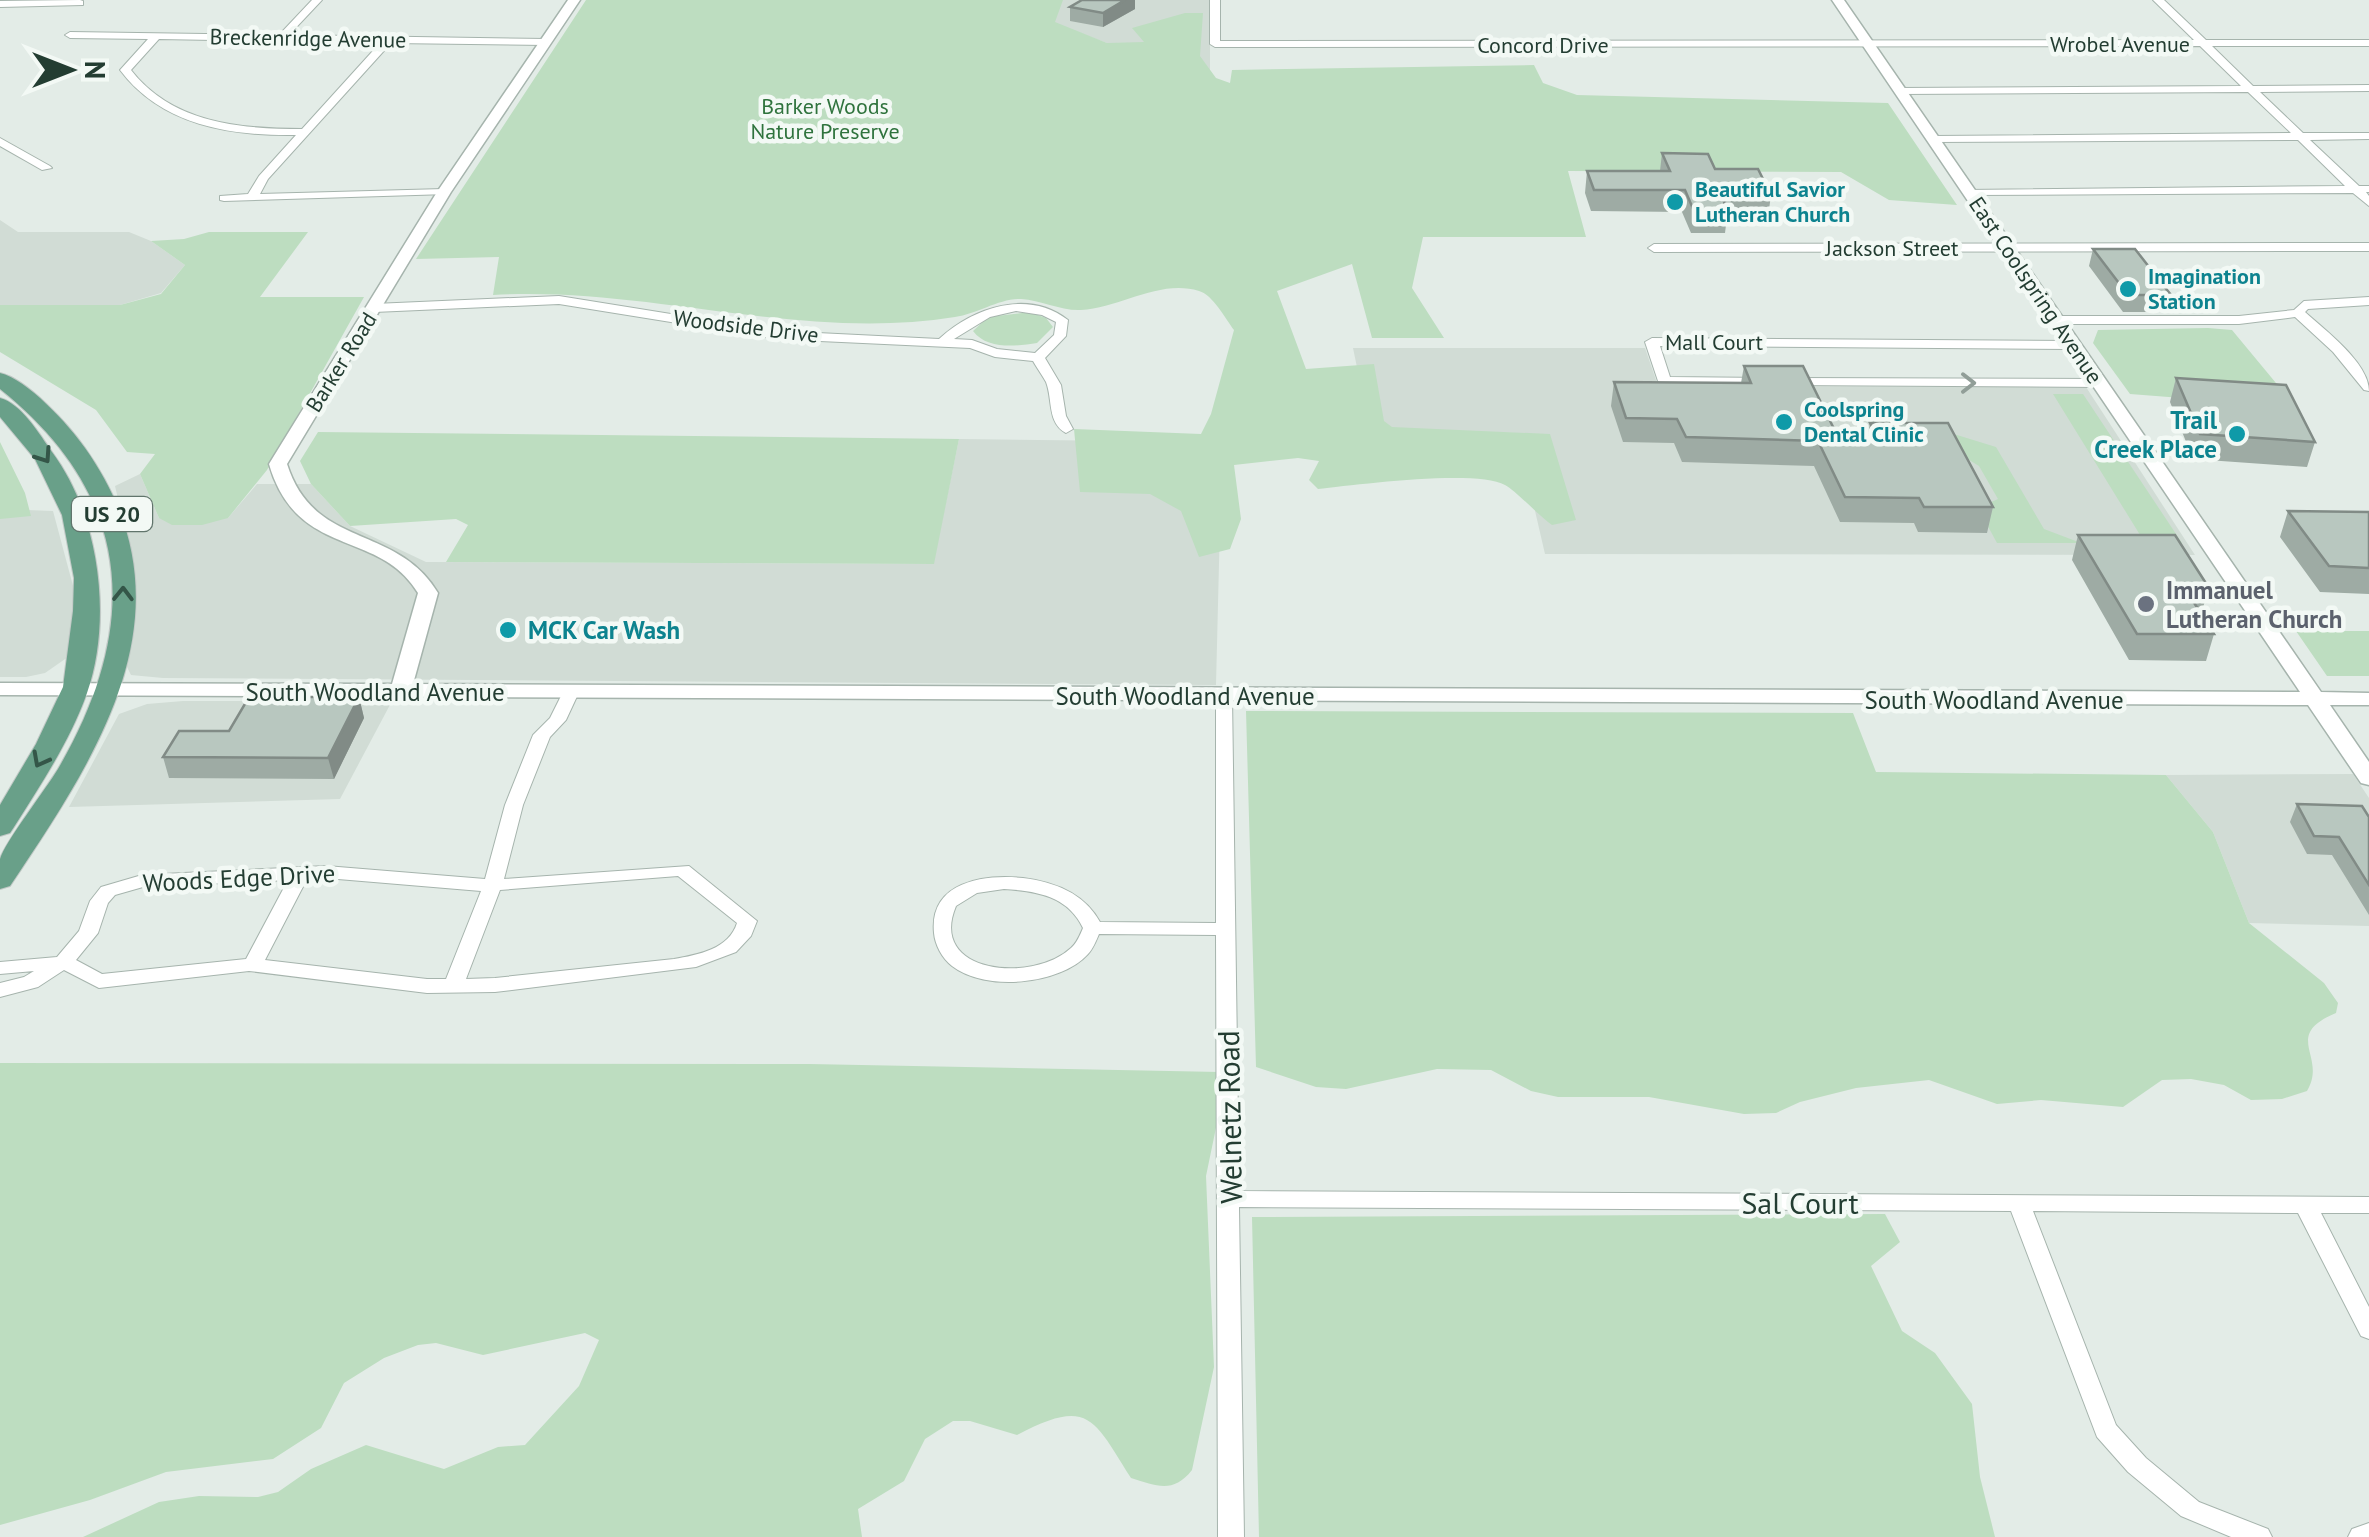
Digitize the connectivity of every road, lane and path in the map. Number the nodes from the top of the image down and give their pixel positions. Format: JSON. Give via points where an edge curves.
{"nodes":[{"id":1,"x":317,"y":0,"type":"edge"},
{"id":2,"x":574,"y":0,"type":"edge"},
{"id":3,"x":1215,"y":0,"type":"edge"},
{"id":4,"x":1838,"y":0,"type":"edge"},
{"id":5,"x":2158,"y":0,"type":"edge"},
{"id":6,"x":28,"y":2,"type":"edge"},
{"id":7,"x":0,"y":4,"type":"edge"},
{"id":8,"x":80,"y":4,"type":"dead end"},
{"id":9,"x":70,"y":35,"type":"dead end"},
{"id":10,"x":157,"y":36,"type":"junction"},
{"id":11,"x":283,"y":36,"type":"junction"},
{"id":12,"x":389,"y":39,"type":"junction"},
{"id":13,"x":546,"y":42,"type":"junction"},
{"id":14,"x":2369,"y":42,"type":"edge"},
{"id":15,"x":2204,"y":44,"type":"junction"},
{"id":16,"x":1870,"y":46,"type":"junction"},
{"id":17,"x":2369,"y":88,"type":"edge"},
{"id":18,"x":2253,"y":89,"type":"junction"},
{"id":19,"x":1900,"y":91,"type":"junction"},
{"id":20,"x":307,"y":132,"type":"junction"},
{"id":21,"x":2369,"y":136,"type":"edge"},
{"id":22,"x":2302,"y":137,"type":"junction"},
{"id":23,"x":1934,"y":139,"type":"junction"},
{"id":24,"x":0,"y":141,"type":"edge"},
{"id":25,"x":46,"y":168,"type":"dead end"},
{"id":26,"x":2362,"y":189,"type":"edge"},
{"id":27,"x":444,"y":192,"type":"junction"},
{"id":28,"x":1970,"y":192,"type":"junction"},
{"id":29,"x":253,"y":196,"type":"junction"},
{"id":30,"x":224,"y":198,"type":"dead end"},
{"id":31,"x":2369,"y":202,"type":"edge"},
{"id":32,"x":1654,"y":248,"type":"dead end"},
{"id":33,"x":2007,"y":248,"type":"junction"},
{"id":34,"x":2369,"y":248,"type":"edge"},
{"id":35,"x":2369,"y":300,"type":"edge"},
{"id":36,"x":374,"y":308,"type":"junction"},
{"id":37,"x":2298,"y":313,"type":"junction"},
{"id":38,"x":2054,"y":320,"type":"junction"},
{"id":39,"x":945,"y":340,"type":"junction"},
{"id":40,"x":2074,"y":345,"type":"junction"},
{"id":41,"x":1038,"y":357,"type":"junction"},
{"id":42,"x":0,"y":378,"type":"edge"},
{"id":43,"x":2100,"y":383,"type":"junction"},
{"id":44,"x":2369,"y":386,"type":"edge"},
{"id":45,"x":0,"y":404,"type":"edge"},
{"id":46,"x":1066,"y":429,"type":"dead end"},
{"id":47,"x":0,"y":689,"type":"edge"},
{"id":48,"x":75,"y":690,"type":"junction"},
{"id":49,"x":108,"y":690,"type":"junction"},
{"id":50,"x":400,"y":692,"type":"junction"},
{"id":51,"x":571,"y":692,"type":"junction"},
{"id":52,"x":1224,"y":696,"type":"junction"},
{"id":53,"x":2369,"y":699,"type":"edge"},
{"id":54,"x":2316,"y":700,"type":"junction"},
{"id":55,"x":2369,"y":778,"type":"edge"},
{"id":56,"x":0,"y":827,"type":"edge"},
{"id":57,"x":301,"y":873,"type":"junction"},
{"id":58,"x":0,"y":880,"type":"edge"},
{"id":59,"x":493,"y":884,"type":"junction"},
{"id":60,"x":1093,"y":928,"type":"junction"},
{"id":61,"x":1227,"y":928,"type":"junction"},
{"id":62,"x":64,"y":962,"type":"junction"},
{"id":63,"x":253,"y":966,"type":"junction"},
{"id":64,"x":0,"y":968,"type":"edge"},
{"id":65,"x":454,"y":984,"type":"junction"},
{"id":66,"x":0,"y":990,"type":"edge"},
{"id":67,"x":1230,"y":1200,"type":"junction"},
{"id":68,"x":2019,"y":1204,"type":"junction"},
{"id":69,"x":2304,"y":1204,"type":"junction"},
{"id":70,"x":2369,"y":1204,"type":"edge"},
{"id":71,"x":2369,"y":1330,"type":"edge"},
{"id":72,"x":2369,"y":1534,"type":"edge"},
{"id":73,"x":1231,"y":1537,"type":"edge"},
{"id":74,"x":2259,"y":1537,"type":"edge"},
{"id":75,"x":2360,"y":1537,"type":"edge"}],
"edges":[{"from":1,"to":11,"type":"street"},
{"from":2,"to":13,"type":"street","name":"Barker Road"},
{"from":3,"to":16,"type":"street","name":"Concord Drive","via":[[1216,44]]},
{"from":4,"to":16,"type":"street","name":"East Coolspring Avenue"},
{"from":5,"to":15,"type":"street"},
{"from":6,"to":7,"type":"street"},
{"from":6,"to":8,"type":"street"},
{"from":9,"to":10,"type":"street","name":"Breckenridge Avenue"},
{"from":10,"to":11,"type":"street","name":"Breckenridge Avenue"},
{"from":10,"to":20,"type":"street","via":[[126,70],[155,98],[221,128]]},
{"from":11,"to":12,"type":"street","name":"Breckenridge Avenue"},
{"from":12,"to":13,"type":"street","name":"Breckenridge Avenue"},
{"from":12,"to":20,"type":"street"},
{"from":13,"to":27,"type":"street","name":"Barker Road"},
{"from":14,"to":15,"type":"street","name":"Wrobel Avenue"},
{"from":15,"to":16,"type":"street","name":"Wrobel Avenue"},
{"from":15,"to":18,"type":"street"},
{"from":16,"to":19,"type":"street","name":"East Coolspring Avenue"},
{"from":17,"to":18,"type":"street"},
{"from":18,"to":19,"type":"street"},
{"from":18,"to":22,"type":"street"},
{"from":19,"to":23,"type":"street","name":"East Coolspring Avenue"},
{"from":20,"to":29,"type":"street"},
{"from":21,"to":22,"type":"street"},
{"from":22,"to":23,"type":"street"},
{"from":22,"to":26,"type":"street"},
{"from":23,"to":28,"type":"street","name":"East Coolspring Avenue"},
{"from":24,"to":25,"type":"street"},
{"from":26,"to":28,"type":"street"},
{"from":26,"to":31,"type":"street"},
{"from":27,"to":29,"type":"street"},
{"from":27,"to":36,"type":"street","name":"Barker Road"},
{"from":28,"to":33,"type":"street","name":"East Coolspring Avenue"},
{"from":29,"to":30,"type":"street"},
{"from":32,"to":33,"type":"street","name":"Jackson Street"},
{"from":33,"to":34,"type":"street","name":"Jackson Street"},
{"from":33,"to":38,"type":"street","name":"East Coolspring Avenue"},
{"from":35,"to":37,"type":"street","via":[[2304,305]]},
{"from":36,"to":39,"type":"street","name":"Woodside Drive","via":[[559,300],[777,334]]},
{"from":36,"to":50,"type":"street","name":"Barker Road","via":[[278,464],[280,479],[308,516],[414,572],[428,593]]},
{"from":37,"to":38,"type":"street","via":[[2239,320]]},
{"from":37,"to":44,"type":"street"},
{"from":38,"to":40,"type":"street","name":"East Coolspring Avenue"},
{"from":39,"to":41,"type":"street","name":"Woodside Drive"},
{"from":39,"to":41,"type":"street","via":[[983,312],[1026,307],[1052,314],[1064,326]]},
{"from":40,"to":43,"type":"street","name":"East Coolspring Avenue"},
{"from":40,"to":43,"type":"street","name":"Mall Court","one_way":true,"via":[[1652,342],[1665,382]]},
{"from":41,"to":46,"type":"street"},
{"from":49,"to":42,"type":"main road","number":"US 20","one_way":true,"via":[[124,604],[110,505],[91,466],[58,426]]},
{"from":43,"to":54,"type":"street","name":"East Coolspring Avenue"},
{"from":45,"to":48,"type":"main road","number":"US 20","one_way":true,"via":[[62,484],[85,545],[88,613]]},
{"from":47,"to":48,"type":"street","name":"South Woodland Avenue"},
{"from":48,"to":49,"type":"street","name":"South Woodland Avenue"},
{"from":48,"to":56,"type":"main road","number":"US 20","one_way":true},
{"from":49,"to":50,"type":"street","name":"South Woodland Avenue"},
{"from":49,"to":58,"type":"main road","number":"US 20","via":[[70,768]]},
{"from":50,"to":51,"type":"street","name":"South Woodland Avenue"},
{"from":51,"to":52,"type":"street","name":"South Woodland Avenue"},
{"from":51,"to":59,"type":"street","via":[[542,735]]},
{"from":52,"to":54,"type":"street","name":"South Woodland Avenue"},
{"from":52,"to":61,"type":"street","name":"Welnetz Road"},
{"from":53,"to":54,"type":"street","name":"South Woodland Avenue"},
{"from":54,"to":55,"type":"street","name":"East Coolspring Avenue"},
{"from":57,"to":59,"type":"street","name":"Woods Edge Drive"},
{"from":57,"to":62,"type":"street","name":"Woods Edge Drive","via":[[122,884],[99,901],[88,932]]},
{"from":57,"to":63,"type":"street"},
{"from":59,"to":65,"type":"street"},
{"from":59,"to":65,"type":"street","name":"Woods Edge Drive","via":[[682,870],[747,921],[746,932],[732,946],[674,965]]},
{"from":60,"to":60,"type":"street","via":[[1062,894],[1009,884],[958,894],[943,909],[940,928],[963,965],[1017,977],[1068,962],[1090,943]]},
{"from":60,"to":61,"type":"street"},
{"from":61,"to":67,"type":"street","name":"Welnetz Road"},
{"from":62,"to":63,"type":"street","name":"Woods Edge Drive","via":[[99,980]]},
{"from":62,"to":64,"type":"street"},
{"from":62,"to":66,"type":"street"},
{"from":63,"to":65,"type":"street","name":"Woods Edge Drive"},
{"from":67,"to":68,"type":"street","name":"Sal Court"},
{"from":67,"to":73,"type":"street","name":"Welnetz Road"},
{"from":68,"to":69,"type":"street","name":"Sal Court"},
{"from":68,"to":74,"type":"street","via":[[2106,1430],[2190,1509]]},
{"from":69,"to":70,"type":"street","name":"Sal Court"},
{"from":69,"to":71,"type":"street"},
{"from":72,"to":75,"type":"street"}]}
